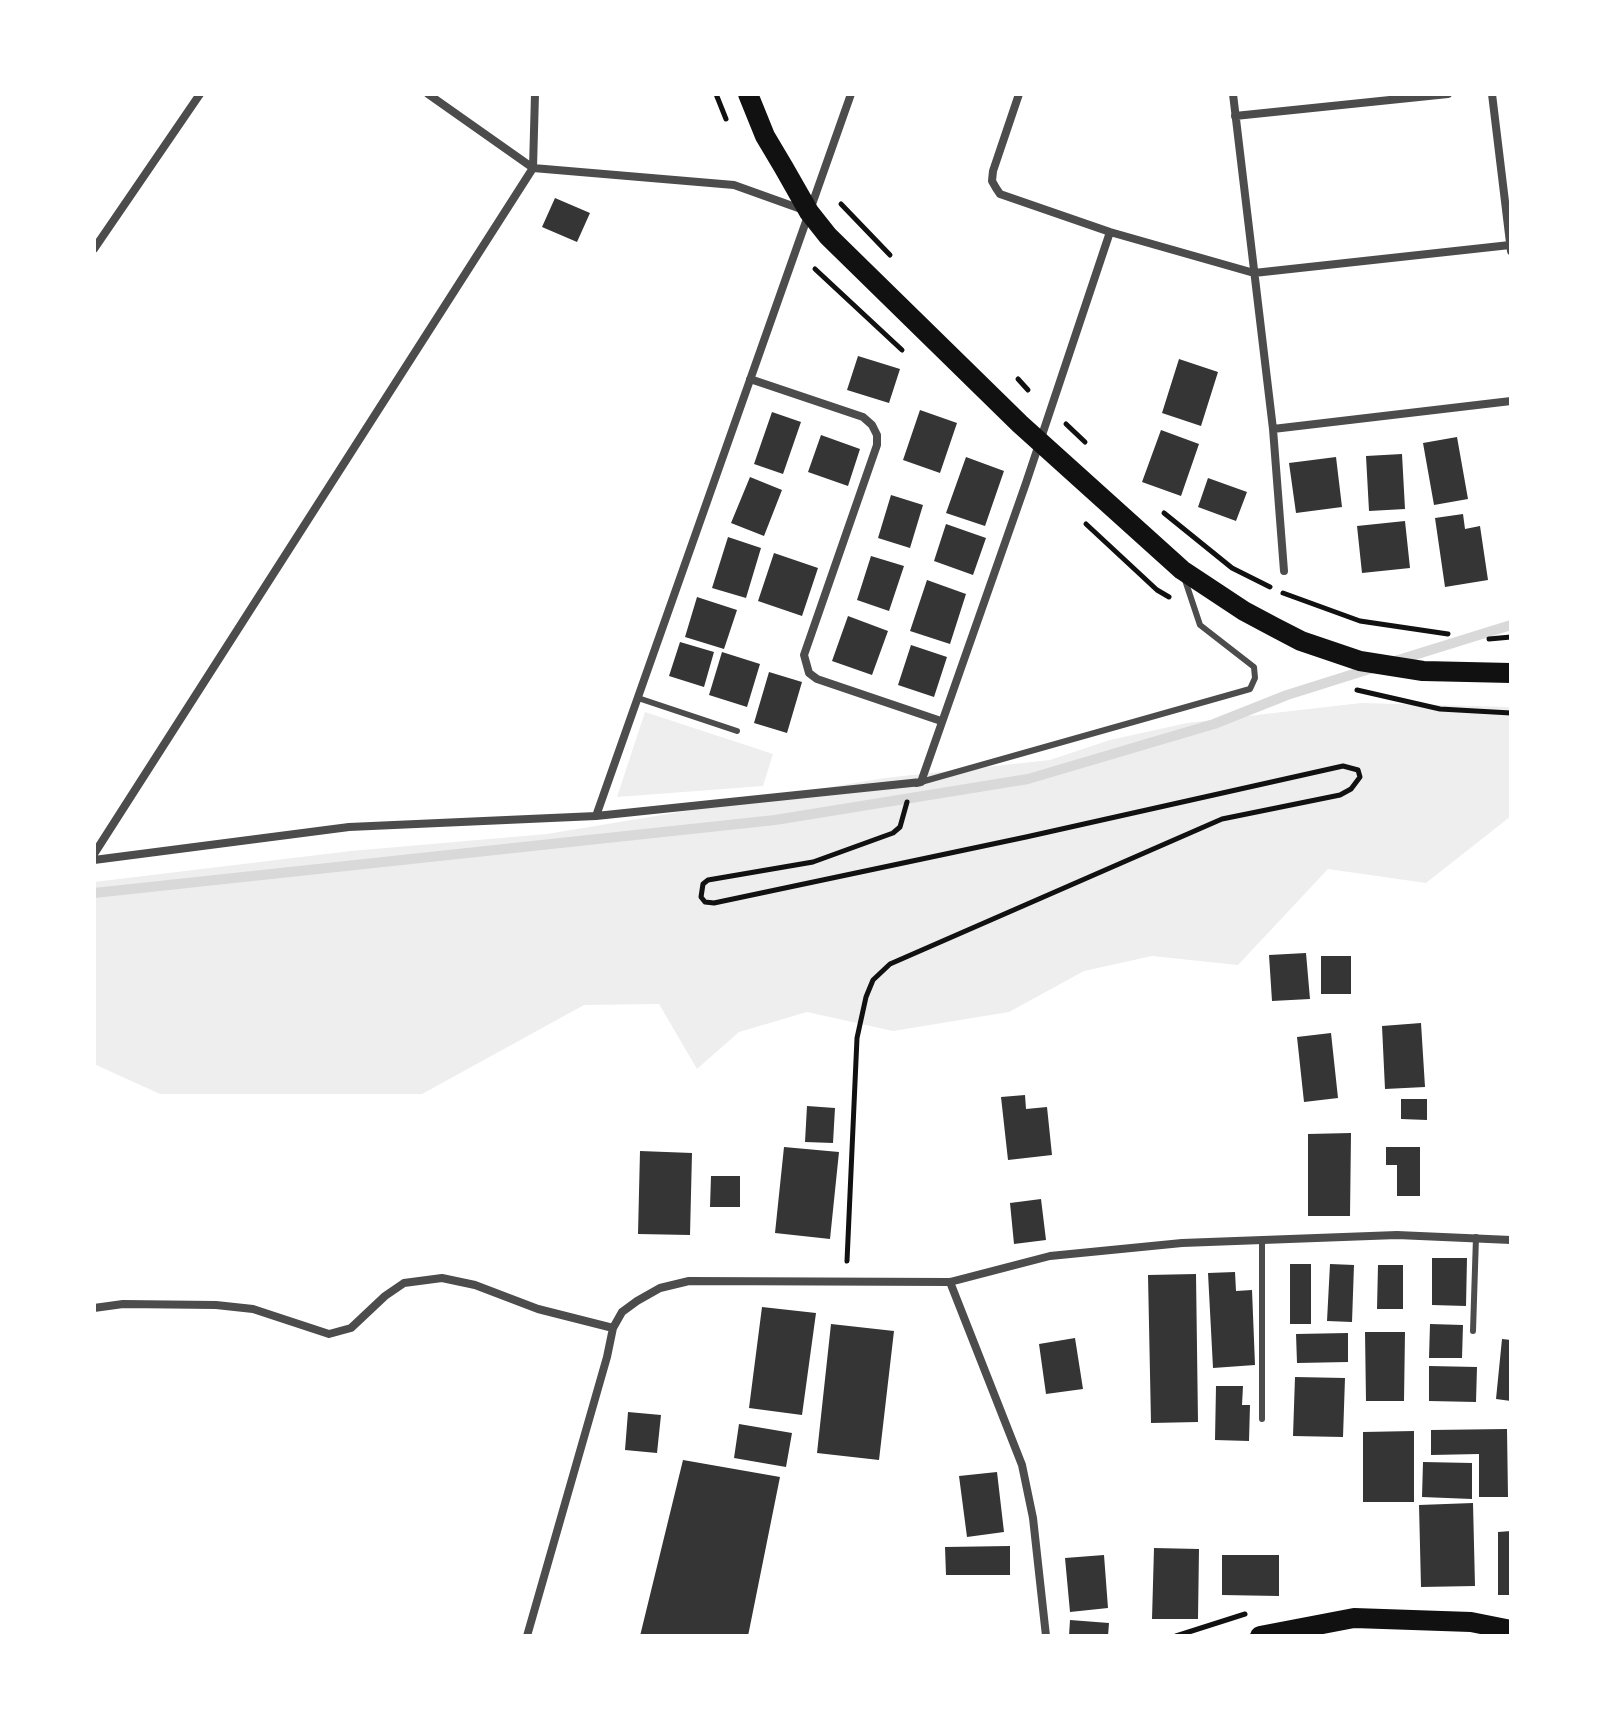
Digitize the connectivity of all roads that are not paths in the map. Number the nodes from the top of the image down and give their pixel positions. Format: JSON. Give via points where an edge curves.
{"nodes":[{"id":1,"x":200,"y":94,"type":"edge"},
{"id":2,"x":428,"y":94,"type":"edge"},
{"id":3,"x":535,"y":94,"type":"edge"},
{"id":4,"x":748,"y":94,"type":"edge"},
{"id":5,"x":851,"y":94,"type":"edge"},
{"id":6,"x":1019,"y":94,"type":"edge"},
{"id":7,"x":1233,"y":94,"type":"edge"},
{"id":8,"x":1448,"y":94,"type":"edge"},
{"id":9,"x":1492,"y":94,"type":"edge"},
{"id":10,"x":1235,"y":116,"type":"junction"},
{"id":11,"x":533,"y":168,"type":"junction"},
{"id":12,"x":809,"y":212,"type":"junction"},
{"id":13,"x":1110,"y":232,"type":"junction"},
{"id":14,"x":94,"y":248,"type":"edge"},
{"id":15,"x":1511,"y":248,"type":"edge"},
{"id":16,"x":1254,"y":273,"type":"junction"},
{"id":17,"x":750,"y":379,"type":"junction"},
{"id":18,"x":1511,"y":401,"type":"edge"},
{"id":19,"x":1273,"y":429,"type":"junction"},
{"id":20,"x":1040,"y":441,"type":"junction"},
{"id":21,"x":1182,"y":570,"type":"junction"},
{"id":22,"x":1284,"y":571,"type":"dead end"},
{"id":23,"x":1511,"y":673,"type":"edge"},
{"id":24,"x":638,"y":698,"type":"junction"},
{"id":25,"x":941,"y":721,"type":"junction"},
{"id":26,"x":737,"y":731,"type":"dead end"},
{"id":27,"x":918,"y":783,"type":"junction"},
{"id":28,"x":596,"y":816,"type":"junction"},
{"id":29,"x":94,"y":854,"type":"edge"},
{"id":30,"x":94,"y":860,"type":"edge"},
{"id":31,"x":1476,"y":1237,"type":"junction"},
{"id":32,"x":1511,"y":1240,"type":"edge"},
{"id":33,"x":1262,"y":1241,"type":"junction"},
{"id":34,"x":950,"y":1282,"type":"junction"},
{"id":35,"x":94,"y":1308,"type":"edge"},
{"id":36,"x":613,"y":1328,"type":"junction"},
{"id":37,"x":1473,"y":1331,"type":"dead end"},
{"id":38,"x":1262,"y":1419,"type":"dead end"},
{"id":39,"x":1511,"y":1630,"type":"edge"},
{"id":40,"x":1272,"y":1634,"type":"edge"},
{"id":41,"x":527,"y":1636,"type":"edge"},
{"id":42,"x":1046,"y":1636,"type":"edge"}],
"edges":[{"from":1,"to":14,"type":"street"},
{"from":2,"to":11,"type":"street"},
{"from":3,"to":11,"type":"street"},
{"from":4,"to":12,"type":"main road","via":[[765,136]]},
{"from":5,"to":12,"type":"street"},
{"from":6,"to":13,"type":"street","via":[[993,171],[996,188],[1000,194]]},
{"from":7,"to":10,"type":"street"},
{"from":8,"to":10,"type":"street"},
{"from":9,"to":15,"type":"street"},
{"from":10,"to":16,"type":"street"},
{"from":11,"to":12,"type":"street","via":[[734,185]]},
{"from":11,"to":29,"type":"street"},
{"from":12,"to":17,"type":"street"},
{"from":12,"to":20,"type":"main road"},
{"from":13,"to":16,"type":"street"},
{"from":13,"to":20,"type":"street"},
{"from":15,"to":16,"type":"street"},
{"from":16,"to":19,"type":"street"},
{"from":17,"to":24,"type":"street"},
{"from":17,"to":25,"type":"street","via":[[863,417],[877,435],[804,655],[809,673]]},
{"from":18,"to":19,"type":"street"},
{"from":19,"to":22,"type":"street"},
{"from":20,"to":21,"type":"main road"},
{"from":20,"to":25,"type":"street"},
{"from":21,"to":23,"type":"main road","via":[[1301,641],[1360,661],[1423,671]]},
{"from":21,"to":27,"type":"lane","via":[[1200,625],[1254,667],[1250,689]]},
{"from":24,"to":26,"type":"lane"},
{"from":24,"to":28,"type":"street"},
{"from":25,"to":27,"type":"street"},
{"from":27,"to":28,"type":"street"},
{"from":28,"to":30,"type":"street","via":[[349,827]]},
{"from":31,"to":32,"type":"street"},
{"from":31,"to":33,"type":"street"},
{"from":31,"to":37,"type":"lane"},
{"from":33,"to":34,"type":"street","via":[[1050,1256]]},
{"from":33,"to":38,"type":"lane"},
{"from":34,"to":36,"type":"street","via":[[689,1281],[637,1301]]},
{"from":34,"to":42,"type":"street","via":[[1022,1465]]},
{"from":35,"to":36,"type":"street","via":[[123,1304],[253,1309],[329,1334],[351,1328],[404,1283],[442,1278]]},
{"from":36,"to":41,"type":"street"},
{"from":39,"to":40,"type":"main road","via":[[1471,1622],[1354,1618]]}]}
